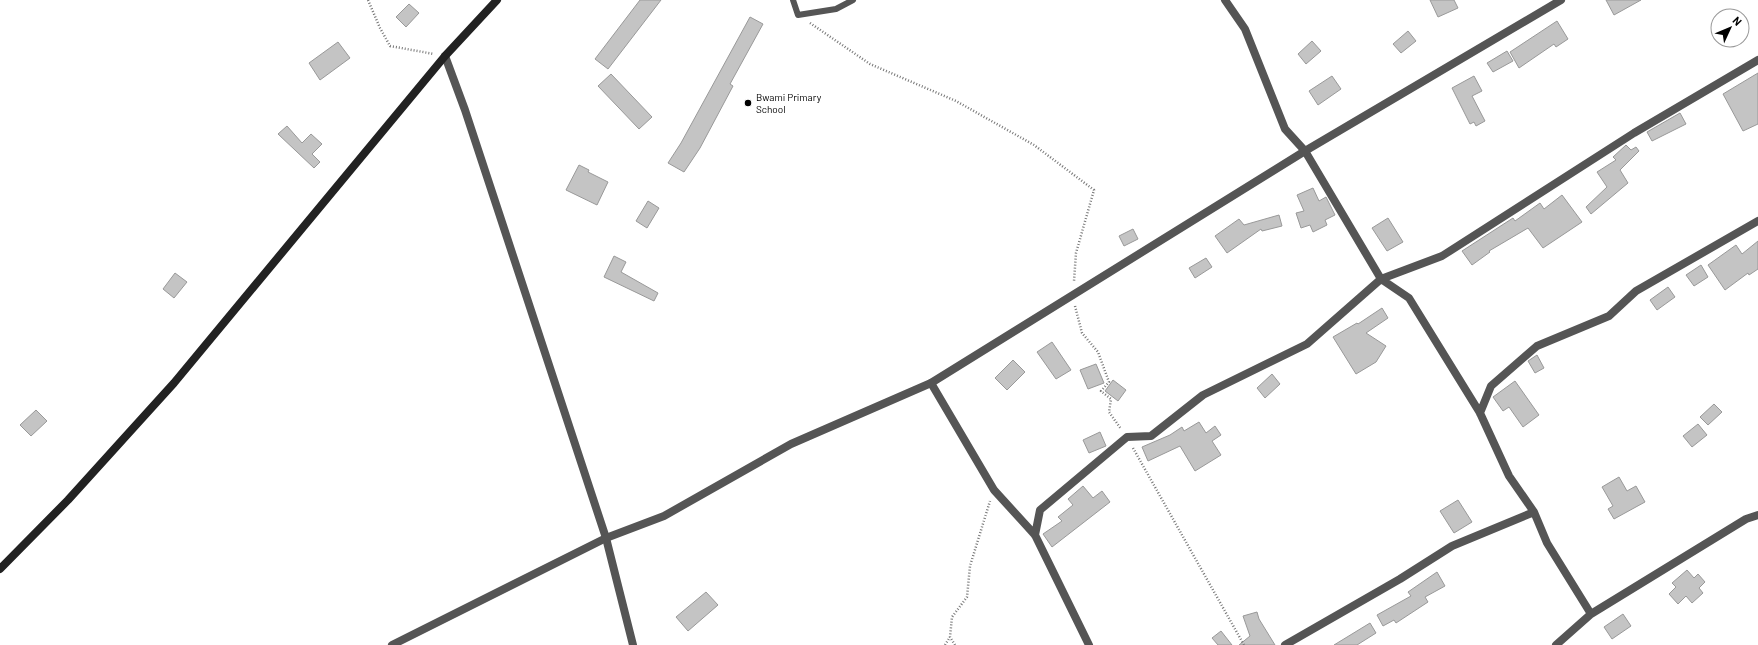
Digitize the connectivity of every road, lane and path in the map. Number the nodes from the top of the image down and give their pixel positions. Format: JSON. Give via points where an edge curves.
{"nodes":[{"id":1,"x":368,"y":0,"type":"edge"},
{"id":2,"x":497,"y":0,"type":"edge"},
{"id":3,"x":793,"y":0,"type":"edge"},
{"id":4,"x":853,"y":0,"type":"edge"},
{"id":5,"x":1225,"y":0,"type":"edge"},
{"id":6,"x":1561,"y":0,"type":"edge"},
{"id":7,"x":445,"y":56,"type":"junction"},
{"id":8,"x":1758,"y":60,"type":"edge"},
{"id":9,"x":1305,"y":151,"type":"junction"},
{"id":10,"x":1758,"y":221,"type":"edge"},
{"id":11,"x":1381,"y":279,"type":"junction"},
{"id":12,"x":931,"y":383,"type":"junction"},
{"id":13,"x":1480,"y":413,"type":"junction"},
{"id":14,"x":994,"y":490,"type":"junction"},
{"id":15,"x":1534,"y":512,"type":"junction"},
{"id":16,"x":1758,"y":515,"type":"edge"},
{"id":17,"x":1035,"y":535,"type":"junction"},
{"id":18,"x":606,"y":538,"type":"junction"},
{"id":19,"x":0,"y":569,"type":"edge"},
{"id":20,"x":1590,"y":614,"type":"junction"},
{"id":21,"x":950,"y":637,"type":"junction"},
{"id":22,"x":392,"y":645,"type":"edge"},
{"id":23,"x":632,"y":645,"type":"edge"},
{"id":24,"x":945,"y":645,"type":"edge"},
{"id":25,"x":955,"y":645,"type":"edge"},
{"id":26,"x":1089,"y":645,"type":"edge"},
{"id":27,"x":1285,"y":645,"type":"edge"},
{"id":28,"x":1556,"y":645,"type":"edge"}],
"edges":[{"from":1,"to":7,"type":"path","via":[[390,46]]},
{"from":2,"to":7,"type":"main road"},
{"from":3,"to":4,"type":"lane","via":[[798,15],[836,9]]},
{"from":5,"to":9,"type":"street","via":[[1245,30],[1285,129]]},
{"from":6,"to":9,"type":"street"},
{"from":7,"to":18,"type":"street"},
{"from":7,"to":19,"type":"main road","via":[[174,383],[68,500]]},
{"from":8,"to":11,"type":"street","via":[[1634,133],[1442,256]]},
{"from":9,"to":11,"type":"street"},
{"from":9,"to":12,"type":"street"},
{"from":10,"to":13,"type":"street","via":[[1636,291],[1609,316],[1537,346],[1490,386]]},
{"from":11,"to":13,"type":"street","via":[[1409,298]]},
{"from":11,"to":17,"type":"street","via":[[1307,344],[1203,395],[1151,436],[1127,437],[1040,510]]},
{"from":12,"to":14,"type":"street"},
{"from":12,"to":18,"type":"street","via":[[791,444],[664,516]]},
{"from":13,"to":15,"type":"street","via":[[1509,476]]},
{"from":14,"to":17,"type":"street"},
{"from":14,"to":21,"type":"path","via":[[970,566],[967,597],[952,617]]},
{"from":15,"to":20,"type":"street","via":[[1547,543]]},
{"from":15,"to":27,"type":"street","via":[[1452,546]]},
{"from":16,"to":20,"type":"street","via":[[1746,518]]},
{"from":17,"to":26,"type":"street"},
{"from":18,"to":22,"type":"street"},
{"from":18,"to":23,"type":"street"},
{"from":20,"to":28,"type":"street"},
{"from":21,"to":24,"type":"path"},
{"from":21,"to":25,"type":"path"}]}
